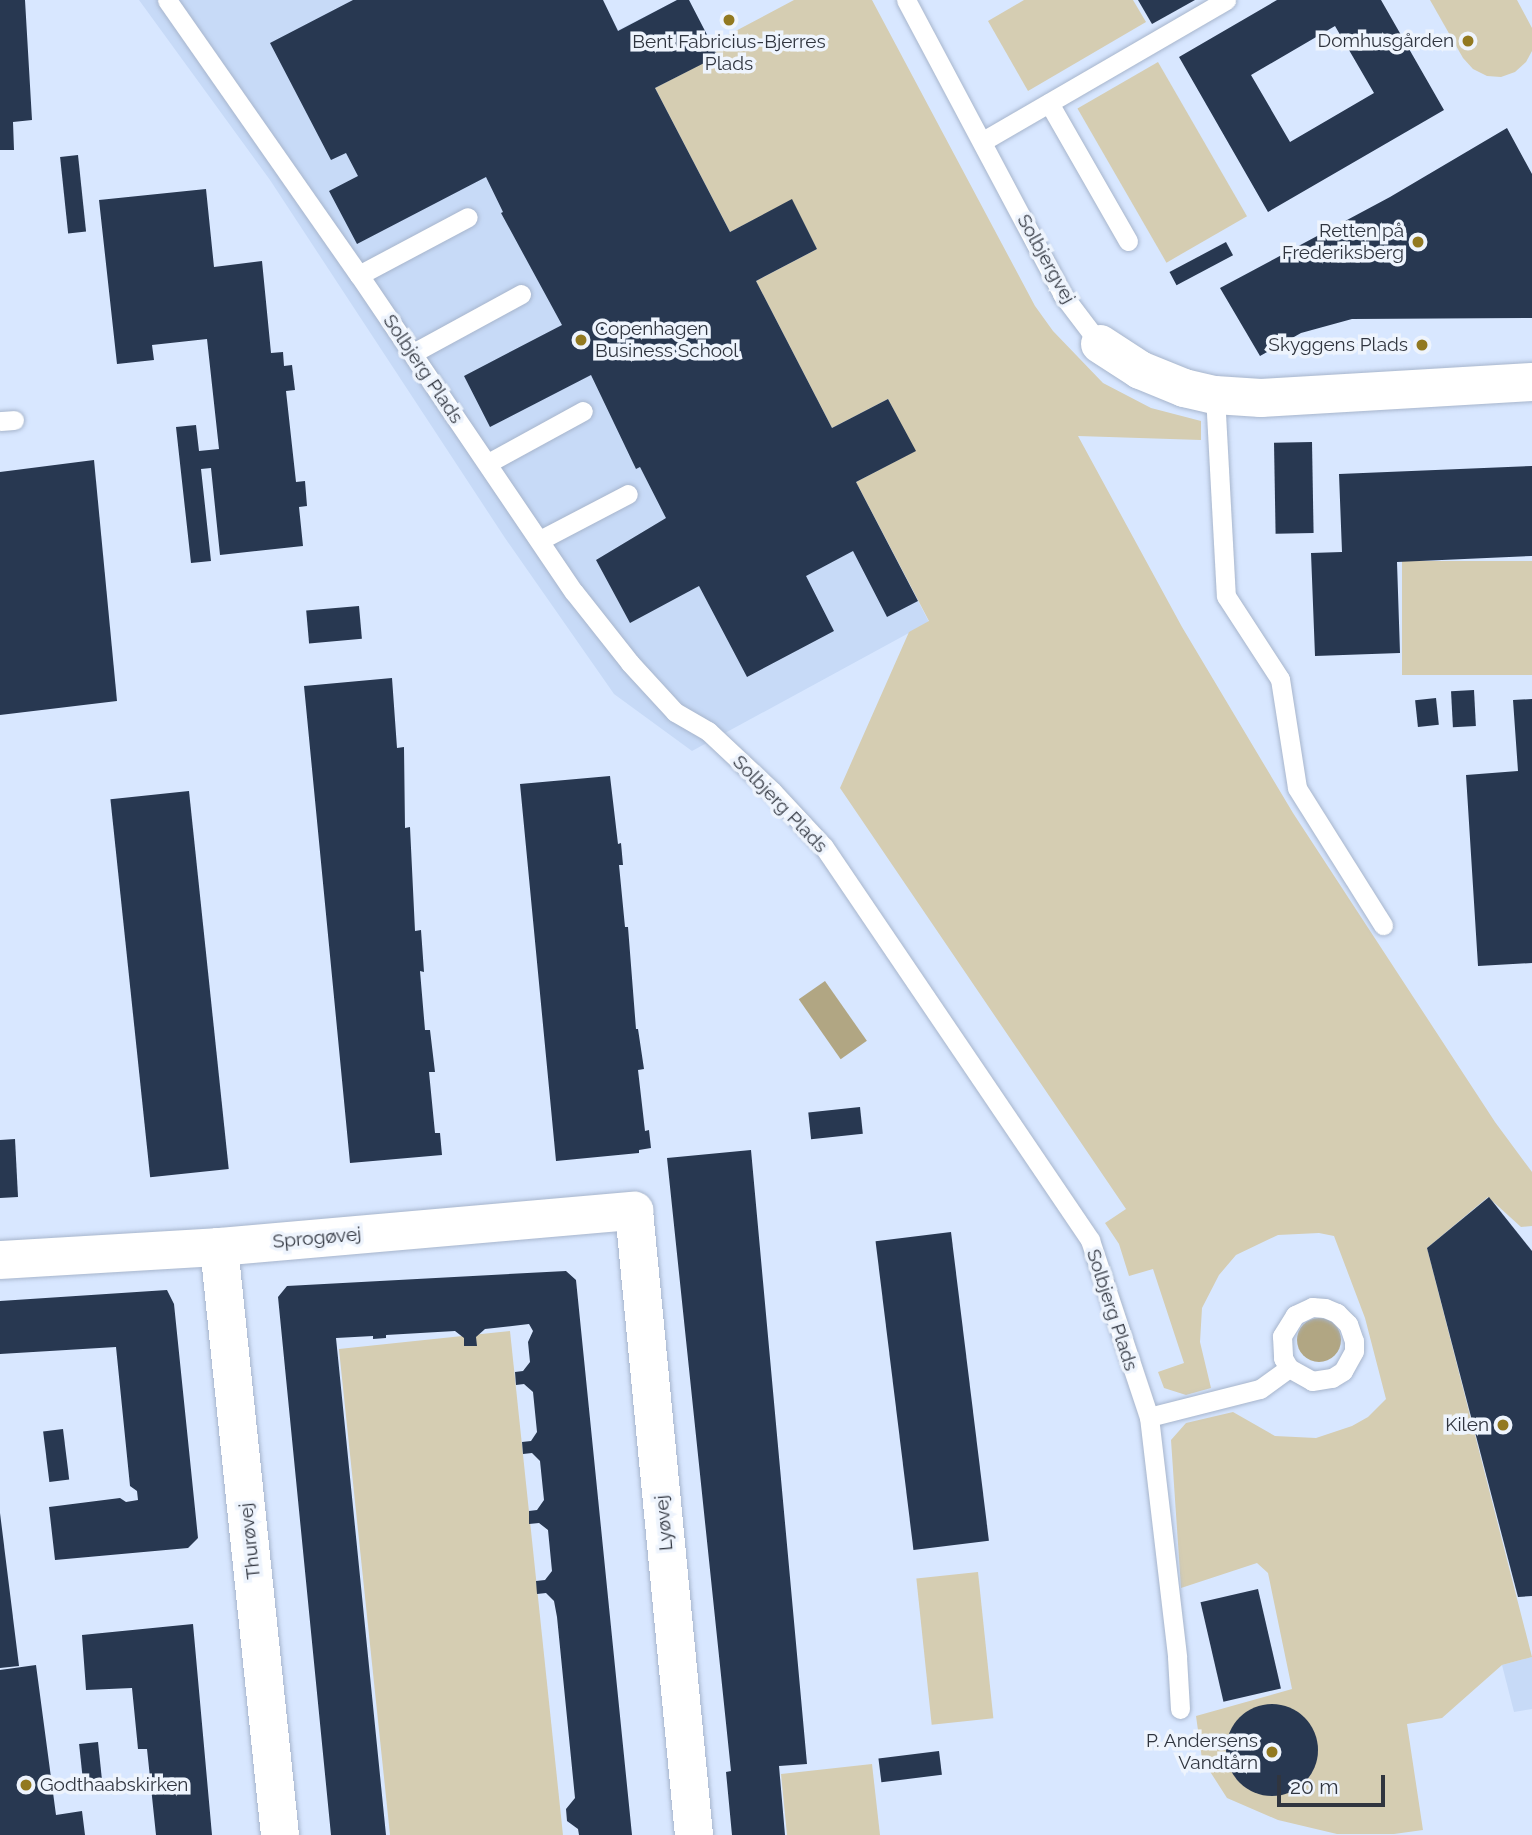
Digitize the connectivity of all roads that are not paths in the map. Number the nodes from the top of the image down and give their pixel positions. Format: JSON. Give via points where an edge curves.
{"nodes":[{"id":1,"x":167,"y":0,"type":"edge"},
{"id":2,"x":906,"y":0,"type":"edge"},
{"id":3,"x":1226,"y":0,"type":"edge"},
{"id":4,"x":1049,"y":103,"type":"junction"},
{"id":5,"x":983,"y":141,"type":"junction"},
{"id":6,"x":468,"y":217,"type":"dead end"},
{"id":7,"x":1128,"y":241,"type":"dead end"},
{"id":8,"x":359,"y":275,"type":"junction"},
{"id":9,"x":521,"y":294,"type":"dead end"},
{"id":10,"x":1100,"y":344,"type":"joint"},
{"id":11,"x":413,"y":353,"type":"junction"},
{"id":12,"x":1532,"y":382,"type":"edge"},
{"id":13,"x":1215,"y":395,"type":"junction"},
{"id":14,"x":583,"y":411,"type":"dead end"},
{"id":15,"x":488,"y":463,"type":"junction"},
{"id":16,"x":628,"y":494,"type":"dead end"},
{"id":17,"x":540,"y":540,"type":"junction"},
{"id":18,"x":1384,"y":925,"type":"dead end"},
{"id":19,"x":634,"y":1211,"type":"joint"},
{"id":20,"x":219,"y":1247,"type":"junction"},
{"id":21,"x":0,"y":1260,"type":"edge"},
{"id":22,"x":1289,"y":1368,"type":"dead end"},
{"id":23,"x":1149,"y":1417,"type":"junction"},
{"id":24,"x":1180,"y":1709,"type":"dead end"},
{"id":25,"x":280,"y":1835,"type":"edge"},
{"id":26,"x":694,"y":1835,"type":"edge"}],
"edges":[{"from":1,"to":8,"type":"lane","name":"Solbjerg Plads"},
{"from":2,"to":5,"type":"lane","name":"Solbjergvej"},
{"from":3,"to":4,"type":"lane"},
{"from":4,"to":5,"type":"lane"},
{"from":4,"to":7,"type":"lane"},
{"from":5,"to":10,"type":"lane","name":"Solbjergvej","via":[[1062,294]]},
{"from":6,"to":8,"type":"lane"},
{"from":8,"to":11,"type":"lane","name":"Solbjerg Plads"},
{"from":9,"to":11,"type":"lane"},
{"from":10,"to":13,"type":"street","name":"Solbjergvej","via":[[1140,370]]},
{"from":11,"to":15,"type":"lane","name":"Solbjerg Plads"},
{"from":12,"to":13,"type":"street","name":"Solbjergvej","via":[[1261,398]]},
{"from":13,"to":18,"type":"lane","via":[[1226,596],[1280,680],[1297,789]]},
{"from":14,"to":15,"type":"lane"},
{"from":15,"to":17,"type":"lane","name":"Solbjerg Plads"},
{"from":16,"to":17,"type":"lane"},
{"from":17,"to":23,"type":"lane","name":"Solbjerg Plads","via":[[574,592],[675,712],[708,731],[824,847],[1090,1240]]},
{"from":19,"to":20,"type":"street","name":"Sprogøvej"},
{"from":19,"to":26,"type":"street","name":"Lyøvej"},
{"from":20,"to":21,"type":"street","name":"Sprogøvej"},
{"from":20,"to":25,"type":"street","name":"Thurøvej"},
{"from":22,"to":23,"type":"lane","via":[[1260,1389]]},
{"from":23,"to":24,"type":"lane","name":"Solbjerg Plads"}]}
